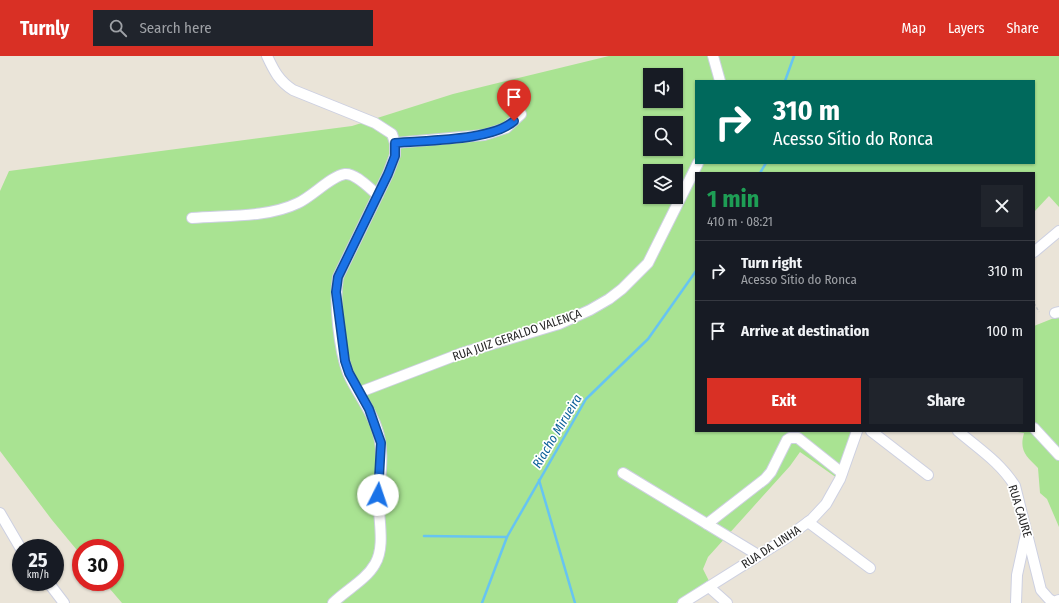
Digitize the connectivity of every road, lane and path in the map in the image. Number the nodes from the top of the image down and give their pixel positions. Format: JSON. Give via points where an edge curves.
{"nodes":[{"id":1,"x":267,"y":56,"type":"edge"},
{"id":2,"x":713,"y":56,"type":"edge"},
{"id":3,"x":720,"y":80,"type":"edge"},
{"id":4,"x":522,"y":114,"type":"dead end"},
{"id":5,"x":395,"y":143,"type":"junction"},
{"id":6,"x":698,"y":164,"type":"edge"},
{"id":7,"x":378,"y":195,"type":"junction"},
{"id":8,"x":192,"y":218,"type":"dead end"},
{"id":9,"x":1059,"y":231,"type":"edge"},
{"id":10,"x":1035,"y":251,"type":"edge"},
{"id":11,"x":1035,"y":305,"type":"edge"},
{"id":12,"x":1039,"y":312,"type":"dead end"},
{"id":13,"x":360,"y":392,"type":"junction"},
{"id":14,"x":1035,"y":429,"type":"edge"},
{"id":15,"x":857,"y":432,"type":"edge"},
{"id":16,"x":872,"y":432,"type":"edge"},
{"id":17,"x":959,"y":432,"type":"edge"},
{"id":18,"x":1059,"y":455,"type":"edge"},
{"id":19,"x":622,"y":473,"type":"dead end"},
{"id":20,"x":842,"y":473,"type":"junction"},
{"id":21,"x":928,"y":475,"type":"dead end"},
{"id":22,"x":0,"y":513,"type":"edge"},
{"id":23,"x":808,"y":522,"type":"junction"},
{"id":24,"x":707,"y":524,"type":"junction"},
{"id":25,"x":1027,"y":530,"type":"junction"},
{"id":26,"x":16,"y":539,"type":"edge"},
{"id":27,"x":758,"y":556,"type":"junction"},
{"id":28,"x":870,"y":568,"type":"dead end"},
{"id":29,"x":709,"y":587,"type":"junction"},
{"id":30,"x":55,"y":591,"type":"edge"},
{"id":31,"x":1059,"y":600,"type":"edge"},
{"id":32,"x":64,"y":603,"type":"edge"},
{"id":33,"x":333,"y":603,"type":"edge"},
{"id":34,"x":683,"y":603,"type":"edge"},
{"id":35,"x":727,"y":603,"type":"edge"},
{"id":36,"x":1016,"y":603,"type":"edge"}],
"edges":[{"from":1,"to":5,"type":"street","via":[[282,83],[293,90],[375,123],[389,132]]},
{"from":2,"to":3,"type":"street"},
{"from":4,"to":5,"type":"street","via":[[506,128],[484,135]]},
{"from":5,"to":7,"type":"street","via":[[395,156]]},
{"from":6,"to":13,"type":"street","name":"RUA JUIZ GERALDO VALENÇA","via":[[648,263],[609,299],[559,324],[462,354]]},
{"from":7,"to":8,"type":"street","via":[[355,177],[345,174],[310,197],[285,208],[258,213]]},
{"from":7,"to":13,"type":"street","via":[[338,277],[336,292],[345,361]]},
{"from":9,"to":10,"type":"street"},
{"from":11,"to":12,"type":"path"},
{"from":13,"to":33,"type":"street","via":[[381,443],[378,495],[380,552],[371,570]]},
{"from":14,"to":18,"type":"street"},
{"from":15,"to":20,"type":"street","name":"RUA DA LINHA"},
{"from":16,"to":21,"type":"street"},
{"from":17,"to":25,"type":"street","name":"RUA CAURE","via":[[994,459],[1006,472],[1015,486]]},
{"from":19,"to":24,"type":"street"},
{"from":20,"to":23,"type":"street","name":"RUA DA LINHA","via":[[826,504]]},
{"from":20,"to":24,"type":"street","via":[[798,438],[790,438],[765,479]]},
{"from":22,"to":26,"type":"street"},
{"from":23,"to":27,"type":"street","name":"RUA DA LINHA"},
{"from":23,"to":28,"type":"street"},
{"from":24,"to":27,"type":"street"},
{"from":25,"to":31,"type":"street","name":"RUA CAURE","via":[[1041,590],[1054,602]]},
{"from":25,"to":36,"type":"street","via":[[1017,574]]},
{"from":27,"to":29,"type":"street","name":"RUA DA LINHA"},
{"from":29,"to":34,"type":"street","name":"RUA DA LINHA"},
{"from":29,"to":35,"type":"street"},
{"from":30,"to":32,"type":"street"}]}
